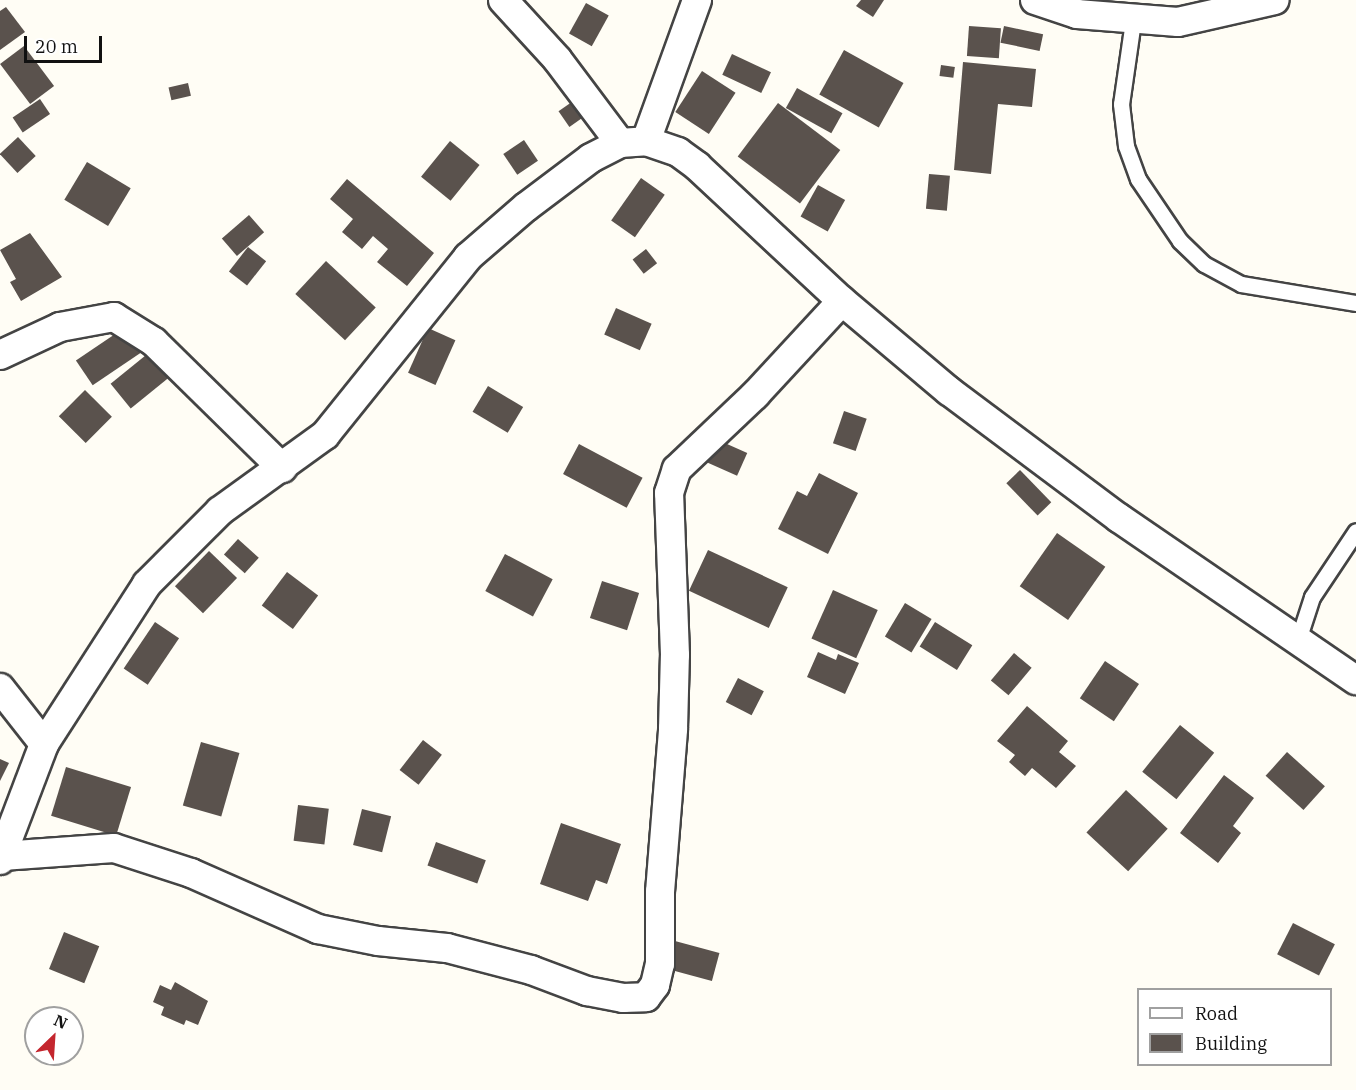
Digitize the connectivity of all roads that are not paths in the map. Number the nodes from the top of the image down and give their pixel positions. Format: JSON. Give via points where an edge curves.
{"nodes":[{"id":1,"x":503,"y":0,"type":"edge"},
{"id":2,"x":697,"y":0,"type":"edge"},
{"id":3,"x":1035,"y":0,"type":"edge"},
{"id":4,"x":1275,"y":0,"type":"edge"},
{"id":5,"x":1133,"y":21,"type":"junction"},
{"id":6,"x":633,"y":142,"type":"junction"},
{"id":7,"x":842,"y":301,"type":"junction"},
{"id":8,"x":1356,"y":303,"type":"edge"},
{"id":9,"x":0,"y":355,"type":"edge"},
{"id":10,"x":282,"y":468,"type":"junction"},
{"id":11,"x":1356,"y":531,"type":"edge"},
{"id":12,"x":1298,"y":640,"type":"junction"},
{"id":13,"x":1356,"y":680,"type":"edge"},
{"id":14,"x":0,"y":688,"type":"edge"},
{"id":15,"x":44,"y":744,"type":"junction"},
{"id":16,"x":1,"y":858,"type":"edge"}],
"edges":[{"from":1,"to":6,"type":"street"},
{"from":2,"to":6,"type":"street"},
{"from":3,"to":5,"type":"street","via":[[1077,14]]},
{"from":4,"to":5,"type":"street","via":[[1178,22]]},
{"from":5,"to":8,"type":"lane","via":[[1121,104],[1126,146],[1138,179],[1180,242],[1204,264],[1241,284]]},
{"from":6,"to":7,"type":"street","via":[[678,152],[697,166]]},
{"from":6,"to":10,"type":"street","via":[[591,158],[468,257],[325,435]]},
{"from":7,"to":12,"type":"street","via":[[949,391],[1119,518]]},
{"from":7,"to":16,"type":"street","via":[[755,395],[677,469],[669,493],[675,655],[673,729],[660,892],[660,964],[655,985],[646,997],[623,998],[587,991],[531,970],[447,948],[378,941],[318,929],[191,873],[114,848],[85,847]]},
{"from":9,"to":10,"type":"street","via":[[60,327],[114,317],[154,342]]},
{"from":10,"to":15,"type":"street","via":[[220,511],[147,584]]},
{"from":11,"to":12,"type":"lane","via":[[1312,597]]},
{"from":12,"to":13,"type":"street"},
{"from":14,"to":15,"type":"street"},
{"from":15,"to":16,"type":"street"}]}
